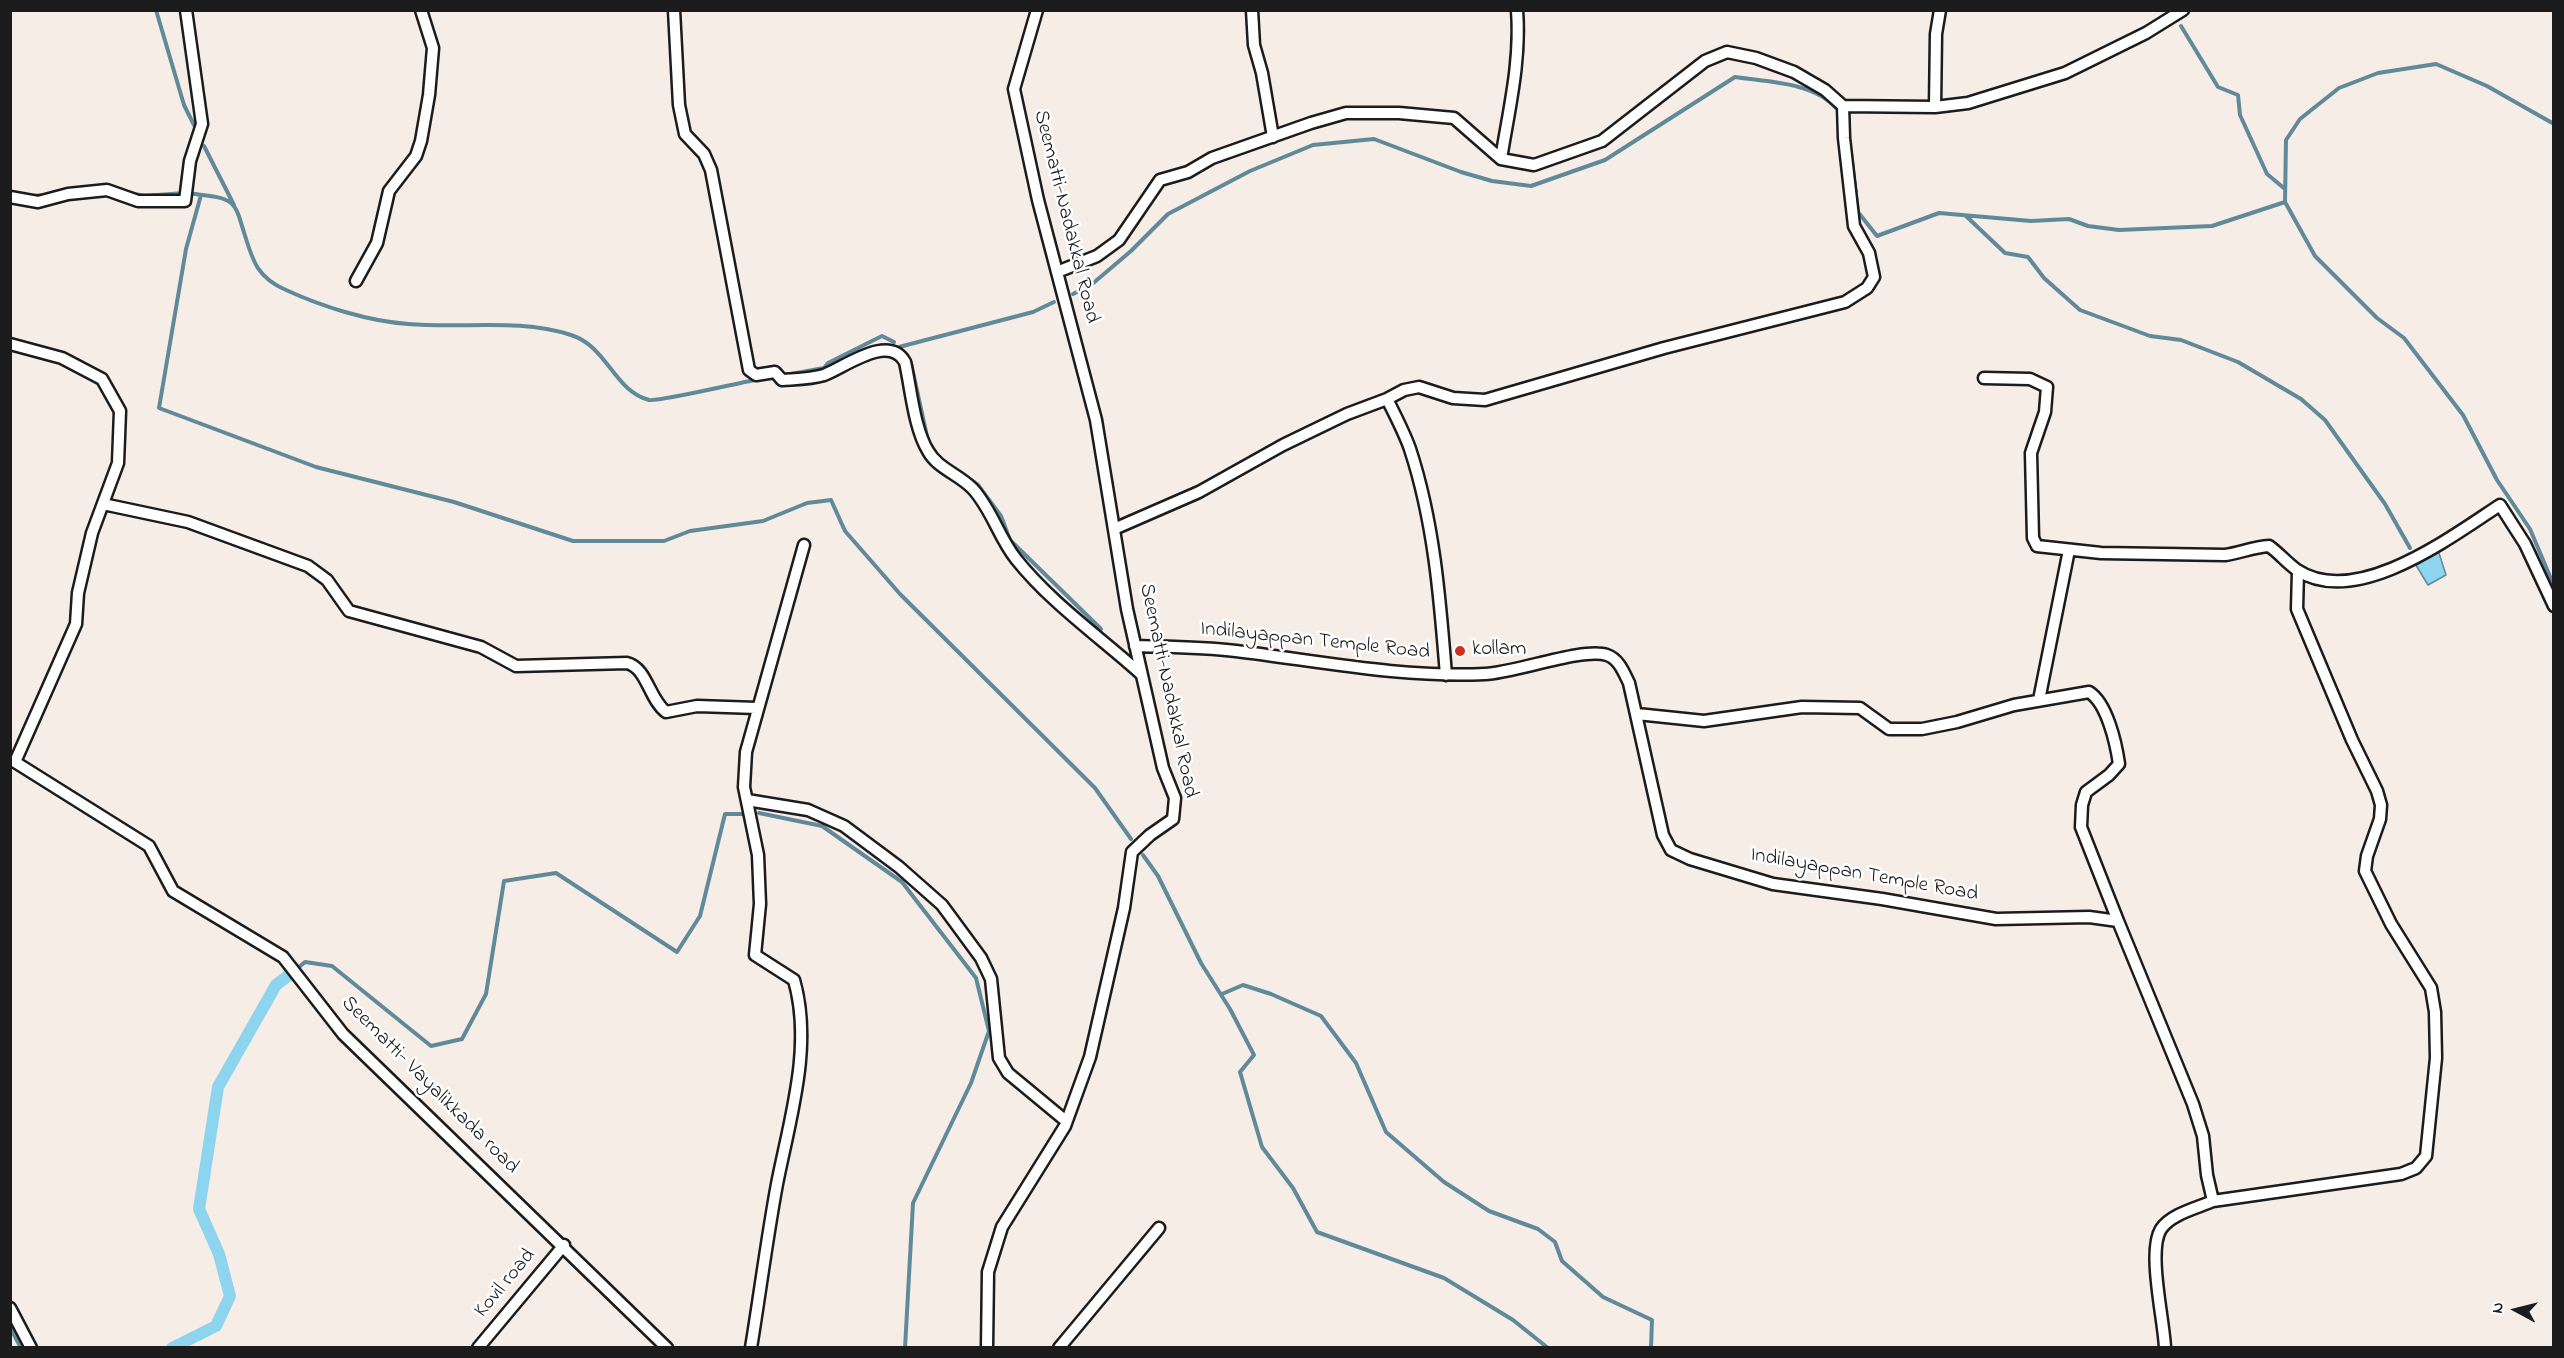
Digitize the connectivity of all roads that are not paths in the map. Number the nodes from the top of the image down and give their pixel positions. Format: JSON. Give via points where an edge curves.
{"nodes":[{"id":1,"x":186,"y":10,"type":"edge"},
{"id":2,"x":421,"y":10,"type":"edge"},
{"id":3,"x":674,"y":10,"type":"edge"},
{"id":4,"x":1037,"y":10,"type":"edge"},
{"id":5,"x":1252,"y":10,"type":"edge"},
{"id":6,"x":1517,"y":10,"type":"edge"},
{"id":7,"x":1940,"y":10,"type":"edge"},
{"id":8,"x":2183,"y":10,"type":"edge"},
{"id":9,"x":1843,"y":106,"type":"junction"},
{"id":10,"x":1935,"y":107,"type":"junction"},
{"id":11,"x":1273,"y":137,"type":"junction"},
{"id":12,"x":1501,"y":159,"type":"junction"},
{"id":13,"x":10,"y":197,"type":"edge"},
{"id":14,"x":1057,"y":272,"type":"junction"},
{"id":15,"x":356,"y":281,"type":"dead end"},
{"id":16,"x":10,"y":344,"type":"edge"},
{"id":17,"x":1984,"y":378,"type":"dead end"},
{"id":18,"x":1387,"y":399,"type":"junction"},
{"id":19,"x":103,"y":504,"type":"junction"},
{"id":20,"x":1114,"y":529,"type":"junction"},
{"id":21,"x":804,"y":545,"type":"dead end"},
{"id":22,"x":2069,"y":550,"type":"junction"},
{"id":23,"x":2298,"y":571,"type":"junction"},
{"id":24,"x":2553,"y":606,"type":"edge"},
{"id":25,"x":1135,"y":646,"type":"junction"},
{"id":26,"x":1142,"y":674,"type":"junction"},
{"id":27,"x":1446,"y":675,"type":"junction"},
{"id":28,"x":2039,"y":700,"type":"junction"},
{"id":29,"x":757,"y":708,"type":"junction"},
{"id":30,"x":1637,"y":714,"type":"junction"},
{"id":31,"x":13,"y":761,"type":"edge"},
{"id":32,"x":747,"y":800,"type":"junction"},
{"id":33,"x":2118,"y":921,"type":"junction"},
{"id":34,"x":1066,"y":1121,"type":"junction"},
{"id":35,"x":2213,"y":1201,"type":"junction"},
{"id":36,"x":1159,"y":1228,"type":"dead end"},
{"id":37,"x":564,"y":1245,"type":"junction"},
{"id":38,"x":10,"y":1308,"type":"edge"},
{"id":39,"x":31,"y":1347,"type":"edge"},
{"id":40,"x":478,"y":1347,"type":"edge"},
{"id":41,"x":667,"y":1347,"type":"edge"},
{"id":42,"x":751,"y":1347,"type":"edge"},
{"id":43,"x":987,"y":1347,"type":"edge"},
{"id":44,"x":1059,"y":1347,"type":"edge"},
{"id":45,"x":2165,"y":1347,"type":"edge"}],
"edges":[{"from":1,"to":13,"type":"street","via":[[202,124],[190,161],[185,201],[138,201],[107,190],[38,202]]},
{"from":2,"to":15,"type":"street","via":[[433,48],[421,141],[416,156],[389,191],[377,243]]},
{"from":3,"to":26,"type":"street","via":[[679,105],[685,134],[704,154],[711,170],[749,370],[756,375],[775,372],[782,381],[823,375],[884,350],[902,356],[920,432],[937,464],[972,488],[1003,540],[1033,577]]},
{"from":4,"to":14,"type":"street","name":"Seematti-Nadakkal Road","via":[[1014,89]]},
{"from":5,"to":11,"type":"street","via":[[1254,45]]},
{"from":6,"to":12,"type":"street","via":[[1515,84]]},
{"from":7,"to":10,"type":"street"},
{"from":8,"to":10,"type":"street","via":[[2065,73],[1968,103]]},
{"from":9,"to":10,"type":"street"},
{"from":9,"to":12,"type":"street","via":[[1794,72],[1727,52],[1705,61],[1602,141],[1534,165]]},
{"from":9,"to":18,"type":"street","via":[[1854,226],[1869,253],[1874,278],[1867,288],[1845,302],[1664,348],[1485,400],[1453,398],[1419,387]]},
{"from":11,"to":12,"type":"street","via":[[1346,113],[1454,117]]},
{"from":11,"to":14,"type":"street","via":[[1160,180],[1119,240],[1096,256]]},
{"from":14,"to":20,"type":"street","name":"Seematti-Nadakkal Road","via":[[1096,420]]},
{"from":16,"to":19,"type":"street","name":"Seematti- Vayalikkada road","via":[[62,358],[102,379],[120,411],[118,463]]},
{"from":17,"to":22,"type":"street","via":[[2030,379],[2047,387],[2045,412],[2031,453],[2033,538],[2037,546]]},
{"from":18,"to":20,"type":"street","via":[[1347,414],[1199,492]]},
{"from":18,"to":27,"type":"street","via":[[1410,448],[1428,524],[1437,567]]},
{"from":19,"to":29,"type":"street","via":[[188,522],[308,566],[327,580],[349,612],[481,647],[516,666],[627,663],[638,669],[666,712],[697,706]]},
{"from":19,"to":31,"type":"street","name":"Seematti- Vayalikkada road","via":[[78,593],[76,624]]},
{"from":20,"to":25,"type":"street","name":"Seematti-Nadakkal Road"},
{"from":21,"to":29,"type":"street"},
{"from":22,"to":23,"type":"street","via":[[2225,555],[2269,546]]},
{"from":22,"to":28,"type":"street"},
{"from":23,"to":24,"type":"street","via":[[2342,583],[2358,581],[2438,545],[2500,505],[2525,544]]},
{"from":23,"to":35,"type":"street","via":[[2297,609],[2377,791],[2380,819],[2365,871],[2391,924],[2431,988],[2436,1058],[2426,1156],[2416,1168],[2401,1174]]},
{"from":25,"to":26,"type":"street","name":"Seematti-Nadakkal Road"},
{"from":25,"to":27,"type":"street","name":"Indilayappan Temple Road","via":[[1234,651],[1372,671]]},
{"from":26,"to":34,"type":"street","name":"Seematti-Nadakkal Road","via":[[1163,768],[1175,798],[1173,819],[1132,852],[1124,908],[1090,1057]]},
{"from":27,"to":30,"type":"street","name":"Indilayappan Temple Road","via":[[1488,674],[1589,654],[1608,655],[1619,664],[1629,683]]},
{"from":28,"to":30,"type":"street","via":[[1922,729],[1889,729],[1860,708],[1802,707],[1704,721]]},
{"from":28,"to":33,"type":"street","via":[[2089,692],[2104,707],[2118,764],[2086,792],[2081,827]]},
{"from":29,"to":32,"type":"street","via":[[746,752]]},
{"from":30,"to":33,"type":"street","name":"Indilayappan Temple Road","via":[[1663,835],[1671,850],[1690,860],[1773,884],[1996,919],[2089,917]]},
{"from":31,"to":37,"type":"street","name":"Seematti- Vayalikkada road","via":[[148,846],[173,891],[283,957],[343,1034]]},
{"from":32,"to":34,"type":"street","via":[[808,810],[844,826],[900,867],[942,905],[981,958],[991,979],[999,1058],[1008,1073]]},
{"from":32,"to":42,"type":"street","via":[[758,855],[760,904],[755,956],[794,980],[801,1004],[798,1080]]},
{"from":33,"to":35,"type":"street","via":[[2193,1104],[2203,1136]]},
{"from":34,"to":43,"type":"street","name":"Seematti-Nadakkal Road","via":[[1002,1227],[988,1272]]},
{"from":35,"to":45,"type":"street","via":[[2169,1221],[2157,1239],[2156,1268]]},
{"from":36,"to":44,"type":"street"},
{"from":37,"to":40,"type":"street","name":"Kovil road"},
{"from":37,"to":41,"type":"street","name":"Seematti- Vayalikkada road"},
{"from":38,"to":39,"type":"street"}]}
